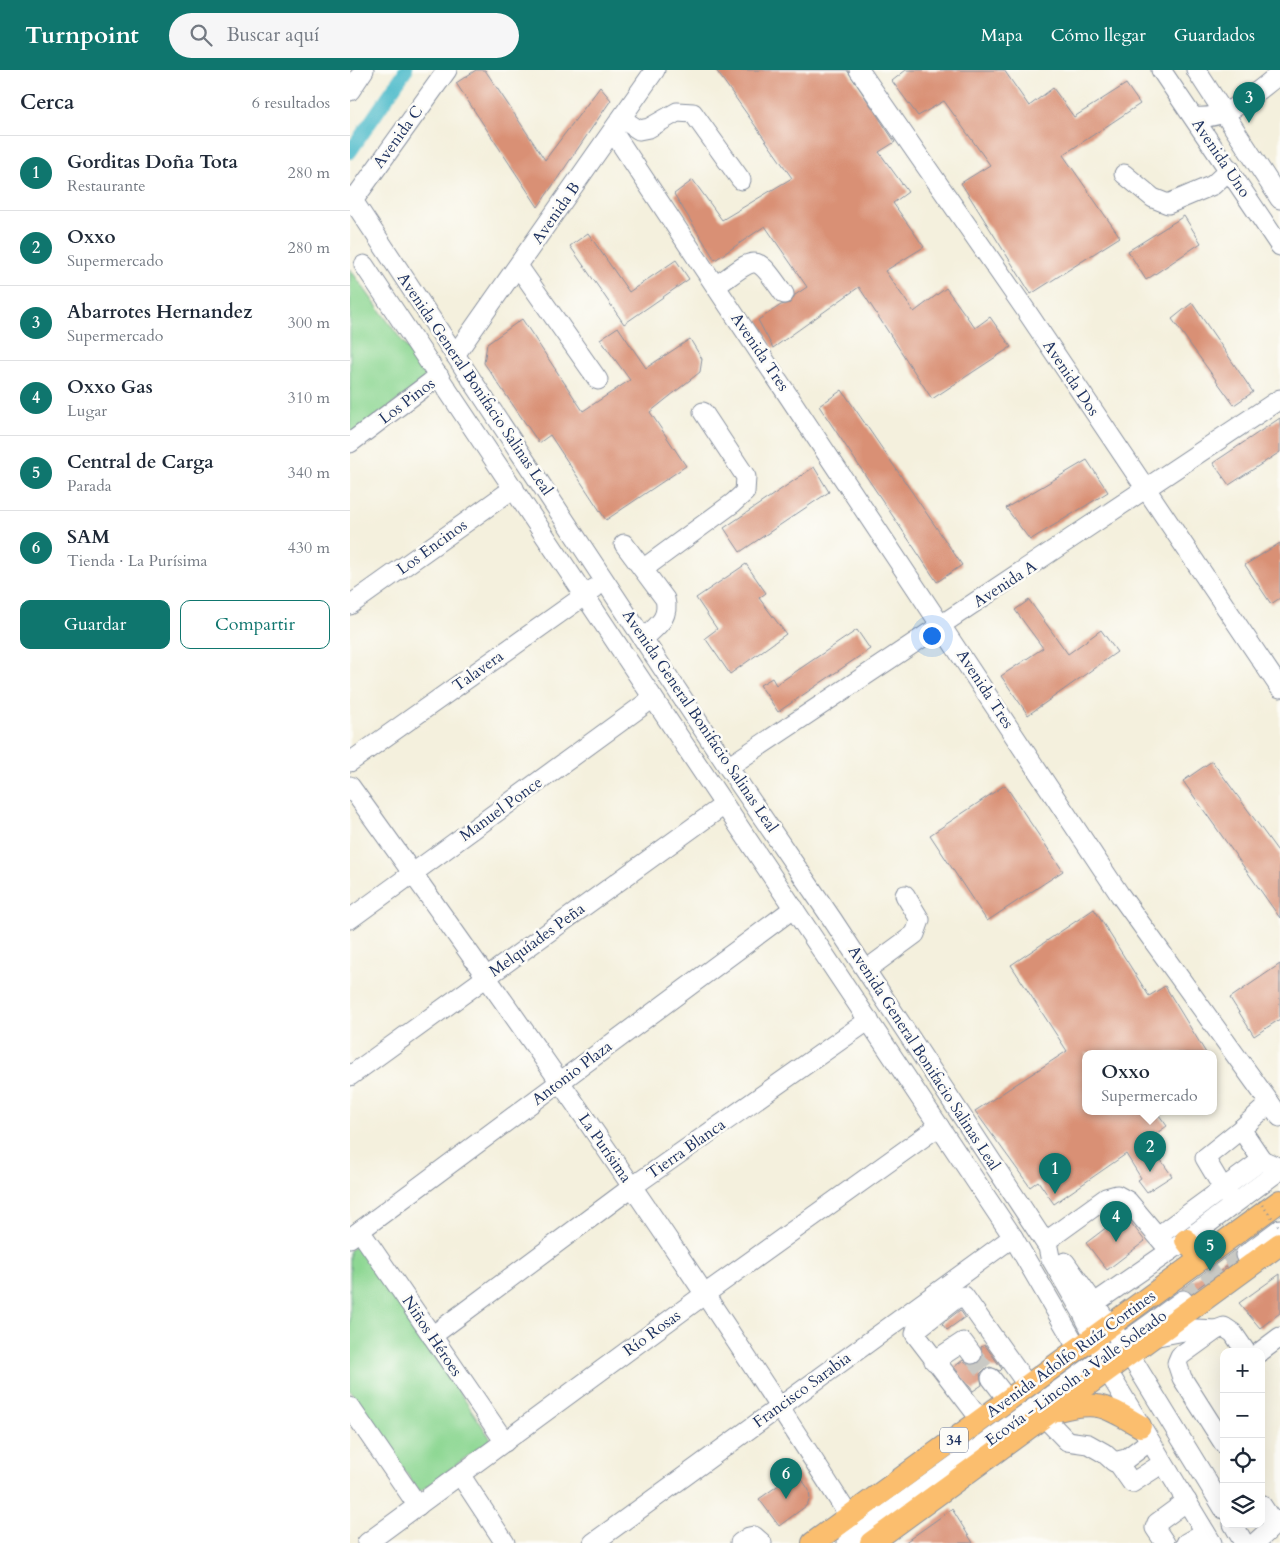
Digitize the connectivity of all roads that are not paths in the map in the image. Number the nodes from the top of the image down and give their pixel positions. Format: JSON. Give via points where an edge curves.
{"nodes":[{"id":1,"x":364,"y":70,"type":"edge"},
{"id":2,"x":447,"y":70,"type":"edge"},
{"id":3,"x":655,"y":70,"type":"edge"},
{"id":4,"x":859,"y":70,"type":"edge"},
{"id":5,"x":1161,"y":70,"type":"edge"},
{"id":6,"x":1196,"y":70,"type":"edge"},
{"id":7,"x":1280,"y":74,"type":"edge"},
{"id":8,"x":350,"y":91,"type":"edge"},
{"id":9,"x":1225,"y":114,"type":"junction"},
{"id":10,"x":1194,"y":117,"type":"junction"},
{"id":11,"x":618,"y":126,"type":"junction"},
{"id":12,"x":1216,"y":150,"type":"junction"},
{"id":13,"x":1230,"y":169,"type":"junction"},
{"id":14,"x":1124,"y":174,"type":"dead end"},
{"id":15,"x":741,"y":180,"type":"dead end"},
{"id":16,"x":1280,"y":198,"type":"edge"},
{"id":17,"x":351,"y":200,"type":"edge"},
{"id":18,"x":1280,"y":246,"type":"edge"},
{"id":19,"x":364,"y":265,"type":"dead end"},
{"id":20,"x":518,"y":266,"type":"junction"},
{"id":21,"x":716,"y":286,"type":"junction"},
{"id":22,"x":784,"y":294,"type":"dead end"},
{"id":23,"x":434,"y":323,"type":"junction"},
{"id":24,"x":455,"y":355,"type":"junction"},
{"id":25,"x":434,"y":369,"type":"junction"},
{"id":26,"x":598,"y":380,"type":"dead end"},
{"id":27,"x":1280,"y":399,"type":"edge"},
{"id":28,"x":703,"y":412,"type":"dead end"},
{"id":29,"x":350,"y":443,"type":"edge"},
{"id":30,"x":514,"y":488,"type":"junction"},
{"id":31,"x":1146,"y":490,"type":"junction"},
{"id":32,"x":624,"y":544,"type":"dead end"},
{"id":33,"x":643,"y":569,"type":"junction"},
{"id":34,"x":606,"y":580,"type":"junction"},
{"id":35,"x":585,"y":595,"type":"junction"},
{"id":36,"x":350,"y":605,"type":"edge"},
{"id":37,"x":942,"y":624,"type":"junction"},
{"id":38,"x":644,"y":638,"type":"junction"},
{"id":39,"x":1280,"y":688,"type":"edge"},
{"id":40,"x":653,"y":698,"type":"junction"},
{"id":41,"x":350,"y":762,"type":"edge"},
{"id":42,"x":728,"y":766,"type":"junction"},
{"id":43,"x":350,"y":786,"type":"edge"},
{"id":44,"x":724,"y":805,"type":"junction"},
{"id":45,"x":413,"y":873,"type":"junction"},
{"id":46,"x":905,"y":894,"type":"dead end"},
{"id":47,"x":794,"y":908,"type":"junction"},
{"id":48,"x":350,"y":919,"type":"edge"},
{"id":49,"x":832,"y":919,"type":"junction"},
{"id":50,"x":812,"y":934,"type":"junction"},
{"id":51,"x":866,"y":970,"type":"junction"},
{"id":52,"x":486,"y":978,"type":"junction"},
{"id":53,"x":870,"y":1020,"type":"junction"},
{"id":54,"x":350,"y":1076,"type":"edge"},
{"id":55,"x":559,"y":1082,"type":"junction"},
{"id":56,"x":1275,"y":1110,"type":"edge"},
{"id":57,"x":939,"y":1126,"type":"junction"},
{"id":58,"x":1241,"y":1128,"type":"junction"},
{"id":59,"x":970,"y":1131,"type":"junction"},
{"id":60,"x":1262,"y":1160,"type":"junction"},
{"id":61,"x":1280,"y":1169,"type":"edge"},
{"id":62,"x":973,"y":1177,"type":"junction"},
{"id":63,"x":632,"y":1187,"type":"junction"},
{"id":64,"x":1223,"y":1189,"type":"junction"},
{"id":65,"x":1270,"y":1201,"type":"edge"},
{"id":66,"x":1233,"y":1205,"type":"junction"},
{"id":67,"x":1280,"y":1213,"type":"edge"},
{"id":68,"x":1280,"y":1229,"type":"edge"},
{"id":69,"x":355,"y":1234,"type":"edge"},
{"id":70,"x":1158,"y":1236,"type":"junction"},
{"id":71,"x":1013,"y":1237,"type":"junction"},
{"id":72,"x":1046,"y":1244,"type":"junction"},
{"id":73,"x":1280,"y":1244,"type":"edge"},
{"id":74,"x":1178,"y":1246,"type":"junction"},
{"id":75,"x":1200,"y":1259,"type":"junction"},
{"id":76,"x":705,"y":1294,"type":"junction"},
{"id":77,"x":1179,"y":1294,"type":"tunnel mouth"},
{"id":78,"x":1089,"y":1307,"type":"junction"},
{"id":79,"x":1216,"y":1330,"type":"junction"},
{"id":80,"x":432,"y":1336,"type":"junction"},
{"id":81,"x":1150,"y":1337,"type":"junction"},
{"id":82,"x":1280,"y":1337,"type":"edge"},
{"id":83,"x":1107,"y":1346,"type":"junction"},
{"id":84,"x":1243,"y":1348,"type":"edge"},
{"id":85,"x":1265,"y":1348,"type":"edge"},
{"id":86,"x":972,"y":1354,"type":"tunnel mouth"},
{"id":87,"x":934,"y":1361,"type":"junction"},
{"id":88,"x":991,"y":1378,"type":"tunnel mouth"},
{"id":89,"x":1028,"y":1386,"type":"junction"},
{"id":90,"x":1008,"y":1400,"type":"junction"},
{"id":91,"x":780,"y":1406,"type":"junction"},
{"id":92,"x":350,"y":1407,"type":"edge"},
{"id":93,"x":1048,"y":1414,"type":"junction"},
{"id":94,"x":981,"y":1420,"type":"junction"},
{"id":95,"x":1145,"y":1434,"type":"junction"},
{"id":96,"x":1220,"y":1438,"type":"edge"},
{"id":97,"x":505,"y":1442,"type":"junction"},
{"id":98,"x":1118,"y":1463,"type":"junction"},
{"id":99,"x":1163,"y":1463,"type":"junction"},
{"id":100,"x":461,"y":1476,"type":"junction"},
{"id":101,"x":1186,"y":1501,"type":"junction"},
{"id":102,"x":1220,"y":1503,"type":"edge"},
{"id":103,"x":418,"y":1506,"type":"junction"},
{"id":104,"x":1265,"y":1509,"type":"edge"},
{"id":105,"x":849,"y":1516,"type":"junction"},
{"id":106,"x":1277,"y":1523,"type":"edge"},
{"id":107,"x":1235,"y":1528,"type":"edge"},
{"id":108,"x":1209,"y":1538,"type":"edge"},
{"id":109,"x":367,"y":1543,"type":"edge"},
{"id":110,"x":505,"y":1543,"type":"edge"},
{"id":111,"x":593,"y":1543,"type":"edge"},
{"id":112,"x":740,"y":1543,"type":"edge"},
{"id":113,"x":762,"y":1543,"type":"edge"},
{"id":114,"x":813,"y":1543,"type":"edge"},
{"id":115,"x":829,"y":1543,"type":"edge"},
{"id":116,"x":847,"y":1543,"type":"edge"},
{"id":117,"x":871,"y":1543,"type":"edge"},
{"id":118,"x":1165,"y":1543,"type":"edge"},
{"id":119,"x":1186,"y":1543,"type":"edge"},
{"id":120,"x":1244,"y":1543,"type":"edge"},
{"id":121,"x":1255,"y":1543,"type":"edge"}],
"edges":[{"from":1,"to":8,"type":"street"},
{"from":2,"to":17,"type":"street","name":"Avenida C"},
{"from":3,"to":11,"type":"street","name":"Avenida B"},
{"from":4,"to":31,"type":"street","name":"Avenida Dos","via":[[1026,309]]},
{"from":5,"to":10,"type":"street","name":"Avenida Uno"},
{"from":6,"to":9,"type":"street","name":"Avenida Uno"},
{"from":7,"to":9,"type":"street"},
{"from":9,"to":10,"type":"street"},
{"from":9,"to":12,"type":"street","via":[[1215,133]]},
{"from":9,"to":16,"type":"street","name":"Avenida Uno"},
{"from":10,"to":12,"type":"street","name":"Avenida Uno"},
{"from":11,"to":15,"type":"street","via":[[639,130],[677,112],[693,113]]},
{"from":11,"to":20,"type":"street","name":"Avenida B"},
{"from":11,"to":21,"type":"street","name":"Avenida Tres"},
{"from":12,"to":13,"type":"street","name":"Avenida Uno"},
{"from":13,"to":14,"type":"street","via":[[1213,185],[1168,204],[1153,198]]},
{"from":13,"to":18,"type":"street","name":"Avenida Uno"},
{"from":17,"to":23,"type":"street","name":"Avenida General Bonifacio Salinas Leal"},
{"from":19,"to":25,"type":"street"},
{"from":20,"to":24,"type":"street","name":"Avenida B"},
{"from":20,"to":26,"type":"street"},
{"from":21,"to":22,"type":"street","via":[[751,262],[758,262]]},
{"from":21,"to":37,"type":"street","name":"Avenida Tres"},
{"from":23,"to":24,"type":"street","name":"Avenida General Bonifacio Salinas Leal"},
{"from":23,"to":25,"type":"street"},
{"from":24,"to":34,"type":"street","name":"Avenida General Bonifacio Salinas Leal"},
{"from":25,"to":29,"type":"street","name":"Los Pinos"},
{"from":25,"to":30,"type":"street"},
{"from":27,"to":31,"type":"street","name":"Avenida A"},
{"from":28,"to":33,"type":"street","via":[[746,477],[745,492]]},
{"from":30,"to":35,"type":"street"},
{"from":30,"to":36,"type":"street","name":"Los Encinos"},
{"from":31,"to":37,"type":"street","name":"Avenida A"},
{"from":31,"to":39,"type":"street","name":"Avenida Dos"},
{"from":32,"to":33,"type":"street"},
{"from":33,"to":38,"type":"street","via":[[665,599],[667,608],[661,622]]},
{"from":34,"to":35,"type":"street","name":"Talavera"},
{"from":34,"to":38,"type":"street","name":"Avenida General Bonifacio Salinas Leal"},
{"from":35,"to":40,"type":"street"},
{"from":35,"to":41,"type":"street","name":"Talavera"},
{"from":37,"to":42,"type":"street","name":"Avenida A"},
{"from":37,"to":56,"type":"street","name":"Avenida Tres","via":[[1120,895]]},
{"from":38,"to":42,"type":"street","name":"Avenida General Bonifacio Salinas Leal"},
{"from":40,"to":44,"type":"street"},
{"from":40,"to":45,"type":"street","name":"Manuel Ponce"},
{"from":42,"to":49,"type":"street","name":"Avenida General Bonifacio Salinas Leal"},
{"from":43,"to":45,"type":"street","name":"La Purísima"},
{"from":44,"to":47,"type":"street"},
{"from":44,"to":52,"type":"street","name":"Melquíades Peña"},
{"from":45,"to":48,"type":"street","name":"Manuel Ponce"},
{"from":45,"to":52,"type":"street","name":"La Purísima"},
{"from":46,"to":51,"type":"street","via":[[920,920],[915,934]]},
{"from":47,"to":50,"type":"street"},
{"from":47,"to":55,"type":"street","name":"Antonio Plaza"},
{"from":49,"to":50,"type":"street"},
{"from":49,"to":51,"type":"street","name":"Avenida General Bonifacio Salinas Leal"},
{"from":50,"to":53,"type":"street"},
{"from":51,"to":59,"type":"street","name":"Avenida General Bonifacio Salinas Leal"},
{"from":52,"to":54,"type":"street","name":"Melquíades Peña"},
{"from":52,"to":55,"type":"street","name":"La Purísima"},
{"from":53,"to":57,"type":"street"},
{"from":53,"to":63,"type":"street","name":"Tierra Blanca"},
{"from":55,"to":63,"type":"street","name":"La Purísima"},
{"from":55,"to":69,"type":"street","name":"Antonio Plaza"},
{"from":56,"to":58,"type":"street"},
{"from":57,"to":62,"type":"street"},
{"from":57,"to":76,"type":"street","name":"Río Rosas"},
{"from":58,"to":60,"type":"street"},
{"from":58,"to":64,"type":"street","via":[[1206,1158]]},
{"from":59,"to":62,"type":"street"},
{"from":59,"to":72,"type":"street","name":"Avenida General Bonifacio Salinas Leal"},
{"from":60,"to":61,"type":"street"},
{"from":60,"to":64,"type":"street"},
{"from":61,"to":66,"type":"street"},
{"from":62,"to":71,"type":"street"},
{"from":63,"to":76,"type":"street","name":"La Purísima"},
{"from":63,"to":80,"type":"street","name":"Tierra Blanca"},
{"from":64,"to":66,"type":"street"},
{"from":64,"to":70,"type":"street"},
{"from":65,"to":75,"type":"main road","name":"Avenida Adolfo Ruíz Cortines","number":"34"},
{"from":66,"to":74,"type":"street"},
{"from":67,"to":68,"type":"street","via":[[1241,1249]]},
{"from":69,"to":80,"type":"street","name":"Niños Héroes"},
{"from":70,"to":72,"type":"street","via":[[1128,1201],[1117,1195],[1106,1198]]},
{"from":70,"to":74,"type":"street"},
{"from":71,"to":83,"type":"street"},
{"from":71,"to":91,"type":"street","name":"Francisco Sarabia"},
{"from":72,"to":78,"type":"street","name":"Avenida General Bonifacio Salinas Leal","via":[[1057,1251]]},
{"from":73,"to":81,"type":"main road","name":"Avenida Adolfo Ruíz Cortines","number":"34"},
{"from":74,"to":75,"type":"main road"},
{"from":74,"to":78,"type":"street"},
{"from":75,"to":83,"type":"main road","name":"Avenida Adolfo Ruíz Cortines","number":"34"},
{"from":76,"to":91,"type":"street","name":"La Purísima"},
{"from":76,"to":97,"type":"street","name":"Río Rosas"},
{"from":77,"to":83,"type":"street","name":"Ecovía - Lincoln a Valle Soleado"},
{"from":78,"to":83,"type":"street","name":"Avenida General Bonifacio Salinas Leal"},
{"from":79,"to":81,"type":"street","via":[[1195,1329]]},
{"from":79,"to":84,"type":"street","via":[[1228,1328]]},
{"from":79,"to":96,"type":"street","via":[[1180,1356],[1178,1368]]},
{"from":80,"to":97,"type":"street","name":"Niños Héroes"},
{"from":81,"to":83,"type":"main road","name":"Avenida Adolfo Ruíz Cortines","number":"34"},
{"from":82,"to":85,"type":"street"},
{"from":83,"to":89,"type":"main road","name":"Avenida Adolfo Ruíz Cortines","number":"34"},
{"from":83,"to":93,"type":"main road","name":"Avenida Adolfo Ruíz Cortines","number":"34"},
{"from":83,"to":95,"type":"street","name":"Avenida General Bonifacio Salinas Leal"},
{"from":83,"to":102,"type":"street","name":"Avenida General Bonifacio Salinas Leal"},
{"from":83,"to":115,"type":"street"},
{"from":83,"to":116,"type":"street","name":"Ecovía - Lincoln a Valle Soleado"},
{"from":86,"to":87,"type":"street","via":[[963,1342]]},
{"from":87,"to":89,"type":"street","via":[[917,1339],[916,1330],[961,1296]]},
{"from":87,"to":94,"type":"street"},
{"from":88,"to":90,"type":"street"},
{"from":89,"to":90,"type":"main road","name":"Avenida Adolfo Ruíz Cortines","number":"34"},
{"from":90,"to":94,"type":"main road","name":"Avenida Adolfo Ruíz Cortines","number":"34"},
{"from":91,"to":105,"type":"street","name":"La Purísima"},
{"from":91,"to":111,"type":"street","name":"Francisco Sarabia"},
{"from":92,"to":103,"type":"street"},
{"from":93,"to":95,"type":"main road","via":[[1095,1404],[1110,1409]]},
{"from":93,"to":98,"type":"street","via":[[1067,1441],[1088,1444]]},
{"from":93,"to":117,"type":"main road","name":"Avenida Adolfo Ruíz Cortines","number":"34"},
{"from":94,"to":105,"type":"main road","name":"Avenida Adolfo Ruíz Cortines","number":"34"},
{"from":95,"to":98,"type":"street"},
{"from":95,"to":99,"type":"street","name":"Avenida General Bonifacio Salinas Leal"},
{"from":97,"to":100,"type":"street","name":"Río Rosas"},
{"from":98,"to":99,"type":"street","via":[[1132,1483]]},
{"from":99,"to":101,"type":"street","name":"Avenida General Bonifacio Salinas Leal"},
{"from":100,"to":103,"type":"street","name":"Río Rosas"},
{"from":100,"to":110,"type":"street"},
{"from":101,"to":108,"type":"street","name":"Avenida General Bonifacio Salinas Leal"},
{"from":101,"to":118,"type":"street","via":[[1157,1523],[1155,1528]]},
{"from":103,"to":109,"type":"street","name":"Río Rosas"},
{"from":104,"to":106,"type":"street"},
{"from":105,"to":114,"type":"main road","name":"Avenida Adolfo Ruíz Cortines","number":"34"},
{"from":106,"to":121,"type":"street"},
{"from":107,"to":120,"type":"street"},
{"from":108,"to":119,"type":"street"},
{"from":112,"to":113,"type":"street","via":[[754,1536]]}]}
